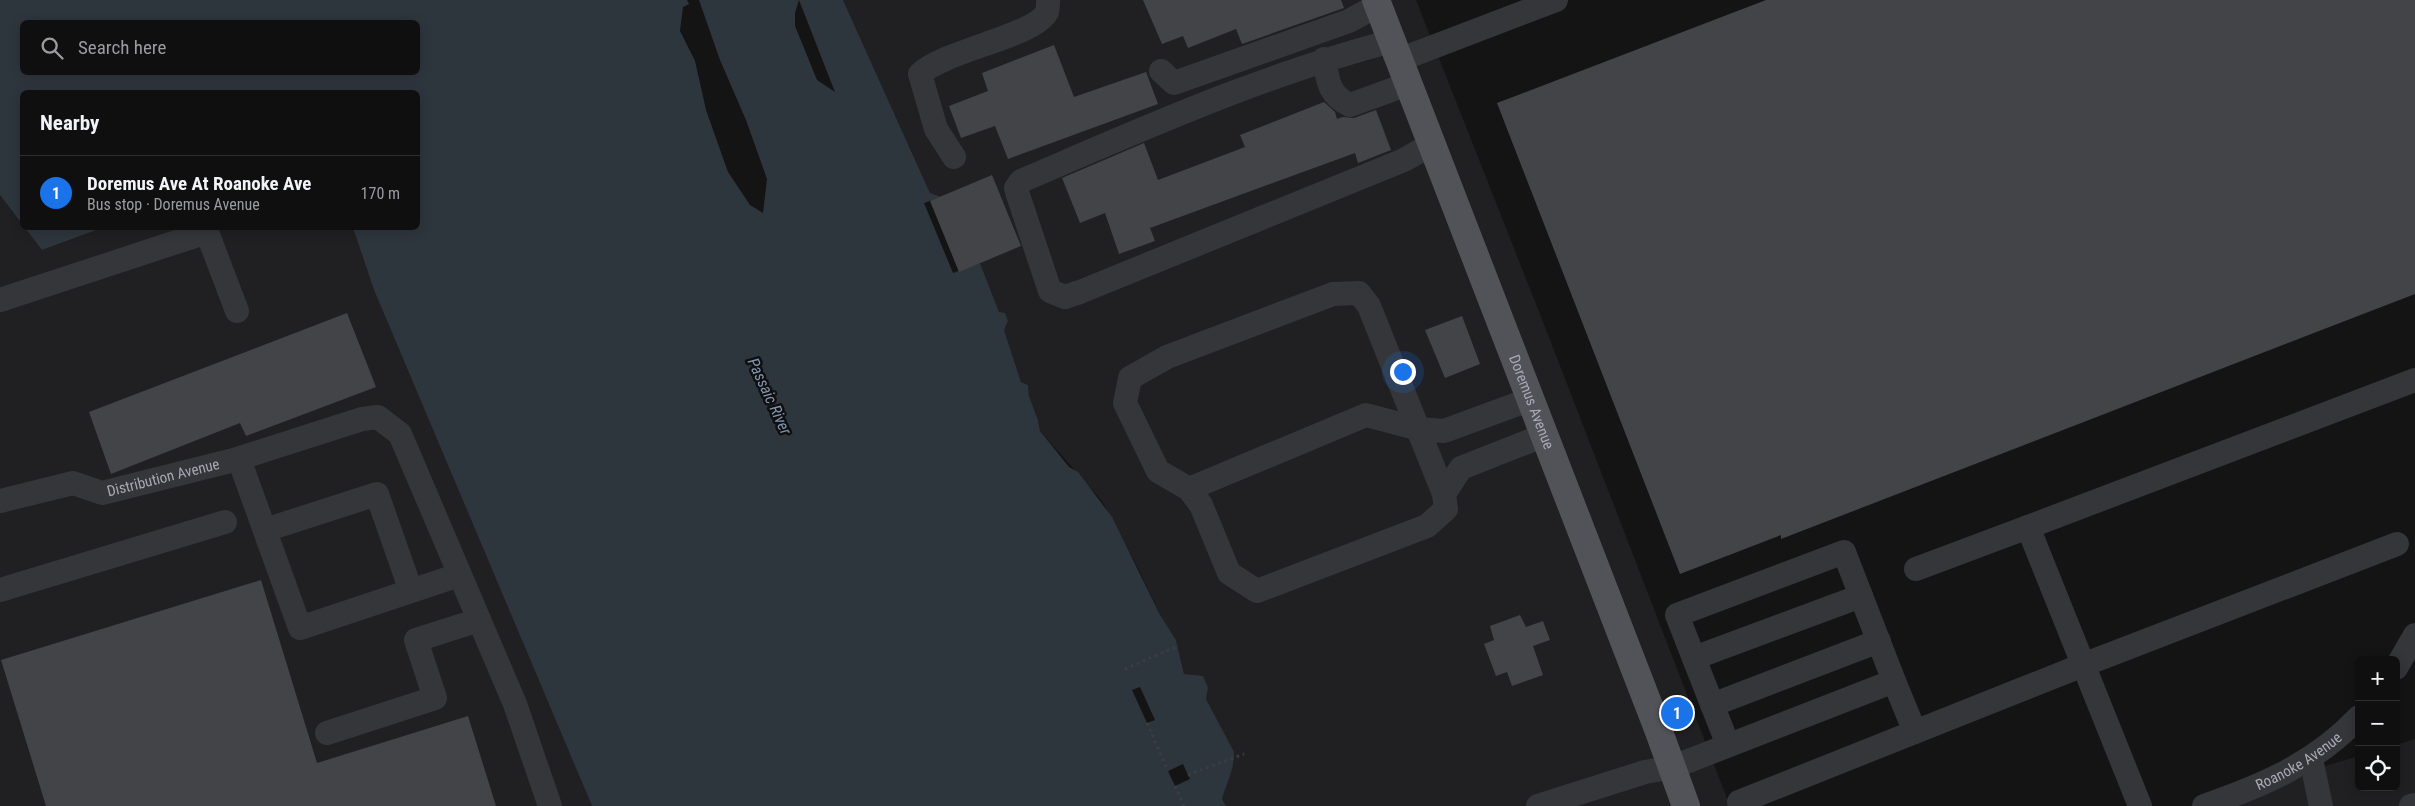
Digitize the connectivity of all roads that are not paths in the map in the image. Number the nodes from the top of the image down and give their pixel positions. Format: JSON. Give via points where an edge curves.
{"nodes":[{"id":1,"x":1048,"y":0,"type":"edge"},
{"id":2,"x":1556,"y":0,"type":"edge"},
{"id":3,"x":1377,"y":2,"type":"edge"},
{"id":4,"x":1324,"y":59,"type":"junction"},
{"id":5,"x":1400,"y":61,"type":"junction"},
{"id":6,"x":1161,"y":71,"type":"dead end"},
{"id":7,"x":1432,"y":144,"type":"junction"},
{"id":8,"x":954,"y":157,"type":"dead end"},
{"id":9,"x":0,"y":300,"type":"edge"},
{"id":10,"x":238,"y":311,"type":"dead end"},
{"id":11,"x":2415,"y":380,"type":"edge"},
{"id":12,"x":1531,"y":399,"type":"junction"},
{"id":13,"x":1419,"y":429,"type":"junction"},
{"id":14,"x":1544,"y":435,"type":"junction"},
{"id":15,"x":240,"y":459,"type":"junction"},
{"id":16,"x":1188,"y":489,"type":"junction"},
{"id":17,"x":1444,"y":494,"type":"junction"},
{"id":18,"x":0,"y":501,"type":"edge"},
{"id":19,"x":225,"y":522,"type":"dead end"},
{"id":20,"x":2028,"y":527,"type":"junction"},
{"id":21,"x":265,"y":530,"type":"junction"},
{"id":22,"x":2396,"y":544,"type":"dead end"},
{"id":23,"x":1916,"y":569,"type":"dead end"},
{"id":24,"x":459,"y":575,"type":"junction"},
{"id":25,"x":0,"y":590,"type":"edge"},
{"id":26,"x":411,"y":591,"type":"junction"},
{"id":27,"x":1861,"y":596,"type":"junction"},
{"id":28,"x":479,"y":620,"type":"junction"},
{"id":29,"x":2415,"y":635,"type":"edge"},
{"id":30,"x":1879,"y":642,"type":"junction"},
{"id":31,"x":1694,"y":658,"type":"junction"},
{"id":32,"x":2400,"y":661,"type":"edge"},
{"id":33,"x":2083,"y":665,"type":"junction"},
{"id":34,"x":1894,"y":681,"type":"junction"},
{"id":35,"x":1712,"y":705,"type":"junction"},
{"id":36,"x":2355,"y":721,"type":"edge"},
{"id":37,"x":1914,"y":732,"type":"junction"},
{"id":38,"x":328,"y":733,"type":"dead end"},
{"id":39,"x":1728,"y":745,"type":"junction"},
{"id":40,"x":2311,"y":759,"type":"junction"},
{"id":41,"x":1673,"y":767,"type":"junction"},
{"id":42,"x":1739,"y":802,"type":"dead end"},
{"id":43,"x":2415,"y":805,"type":"edge"},
{"id":44,"x":550,"y":806,"type":"edge"},
{"id":45,"x":1538,"y":806,"type":"edge"},
{"id":46,"x":1686,"y":806,"type":"edge"},
{"id":47,"x":2140,"y":806,"type":"edge"},
{"id":48,"x":2204,"y":806,"type":"edge"},
{"id":49,"x":2321,"y":806,"type":"edge"},
{"id":50,"x":2411,"y":806,"type":"edge"}],
"edges":[{"from":1,"to":8,"type":"street","via":[[1047,12],[1034,25],[951,56],[920,74],[936,129]]},
{"from":2,"to":5,"type":"street"},
{"from":3,"to":5,"type":"main road","name":"Doremus Avenue"},
{"from":3,"to":6,"type":"street","via":[[1349,21],[1174,83]]},
{"from":4,"to":5,"type":"street"},
{"from":4,"to":5,"type":"street","via":[[1328,82],[1334,93],[1339,100],[1350,105]]},
{"from":4,"to":7,"type":"street","via":[[1234,90],[1021,181],[1016,188],[1050,291],[1065,297],[1080,292],[1404,160]]},
{"from":5,"to":7,"type":"main road","name":"Doremus Avenue"},
{"from":7,"to":12,"type":"main road","name":"Doremus Avenue"},
{"from":9,"to":10,"type":"street","via":[[207,232]]},
{"from":11,"to":20,"type":"street"},
{"from":12,"to":13,"type":"street","via":[[1444,431]]},
{"from":12,"to":14,"type":"main road","name":"Doremus Avenue"},
{"from":13,"to":16,"type":"street","via":[[1366,415]]},
{"from":13,"to":16,"type":"street","via":[[1369,306],[1359,293],[1333,294],[1167,357],[1130,378],[1125,403],[1158,471]]},
{"from":13,"to":17,"type":"street"},
{"from":14,"to":17,"type":"street","via":[[1461,468]]},
{"from":14,"to":41,"type":"main road","name":"Doremus Avenue"},
{"from":15,"to":18,"type":"street","name":"Distribution Avenue","via":[[102,494],[73,483]]},
{"from":15,"to":21,"type":"street"},
{"from":15,"to":24,"type":"street","name":"Distribution Avenue","via":[[362,419],[378,417],[400,434]]},
{"from":16,"to":17,"type":"street","via":[[1201,504],[1229,573],[1257,590],[1427,526],[1446,509]]},
{"from":19,"to":25,"type":"street"},
{"from":20,"to":23,"type":"street"},
{"from":20,"to":33,"type":"street"},
{"from":21,"to":26,"type":"street","via":[[377,494]]},
{"from":21,"to":26,"type":"street","via":[[300,628]]},
{"from":22,"to":33,"type":"street"},
{"from":24,"to":26,"type":"street"},
{"from":24,"to":28,"type":"street"},
{"from":27,"to":30,"type":"street"},
{"from":27,"to":31,"type":"street"},
{"from":27,"to":31,"type":"street","via":[[1844,552],[1677,615]]},
{"from":28,"to":38,"type":"street","via":[[416,640],[435,698]]},
{"from":28,"to":44,"type":"street","via":[[515,704]]},
{"from":29,"to":32,"type":"street"},
{"from":30,"to":34,"type":"street"},
{"from":30,"to":35,"type":"street"},
{"from":31,"to":35,"type":"street"},
{"from":33,"to":37,"type":"street"},
{"from":33,"to":47,"type":"street"},
{"from":34,"to":37,"type":"street"},
{"from":34,"to":39,"type":"street"},
{"from":35,"to":39,"type":"street"},
{"from":36,"to":40,"type":"street","name":"Roanoke Avenue"},
{"from":37,"to":42,"type":"street"},
{"from":39,"to":41,"type":"street"},
{"from":40,"to":48,"type":"street","name":"Roanoke Avenue","via":[[2275,779]]},
{"from":40,"to":49,"type":"street"},
{"from":41,"to":45,"type":"street","via":[[1645,772]]},
{"from":41,"to":46,"type":"main road","name":"Doremus Avenue"},
{"from":43,"to":50,"type":"street"}]}
